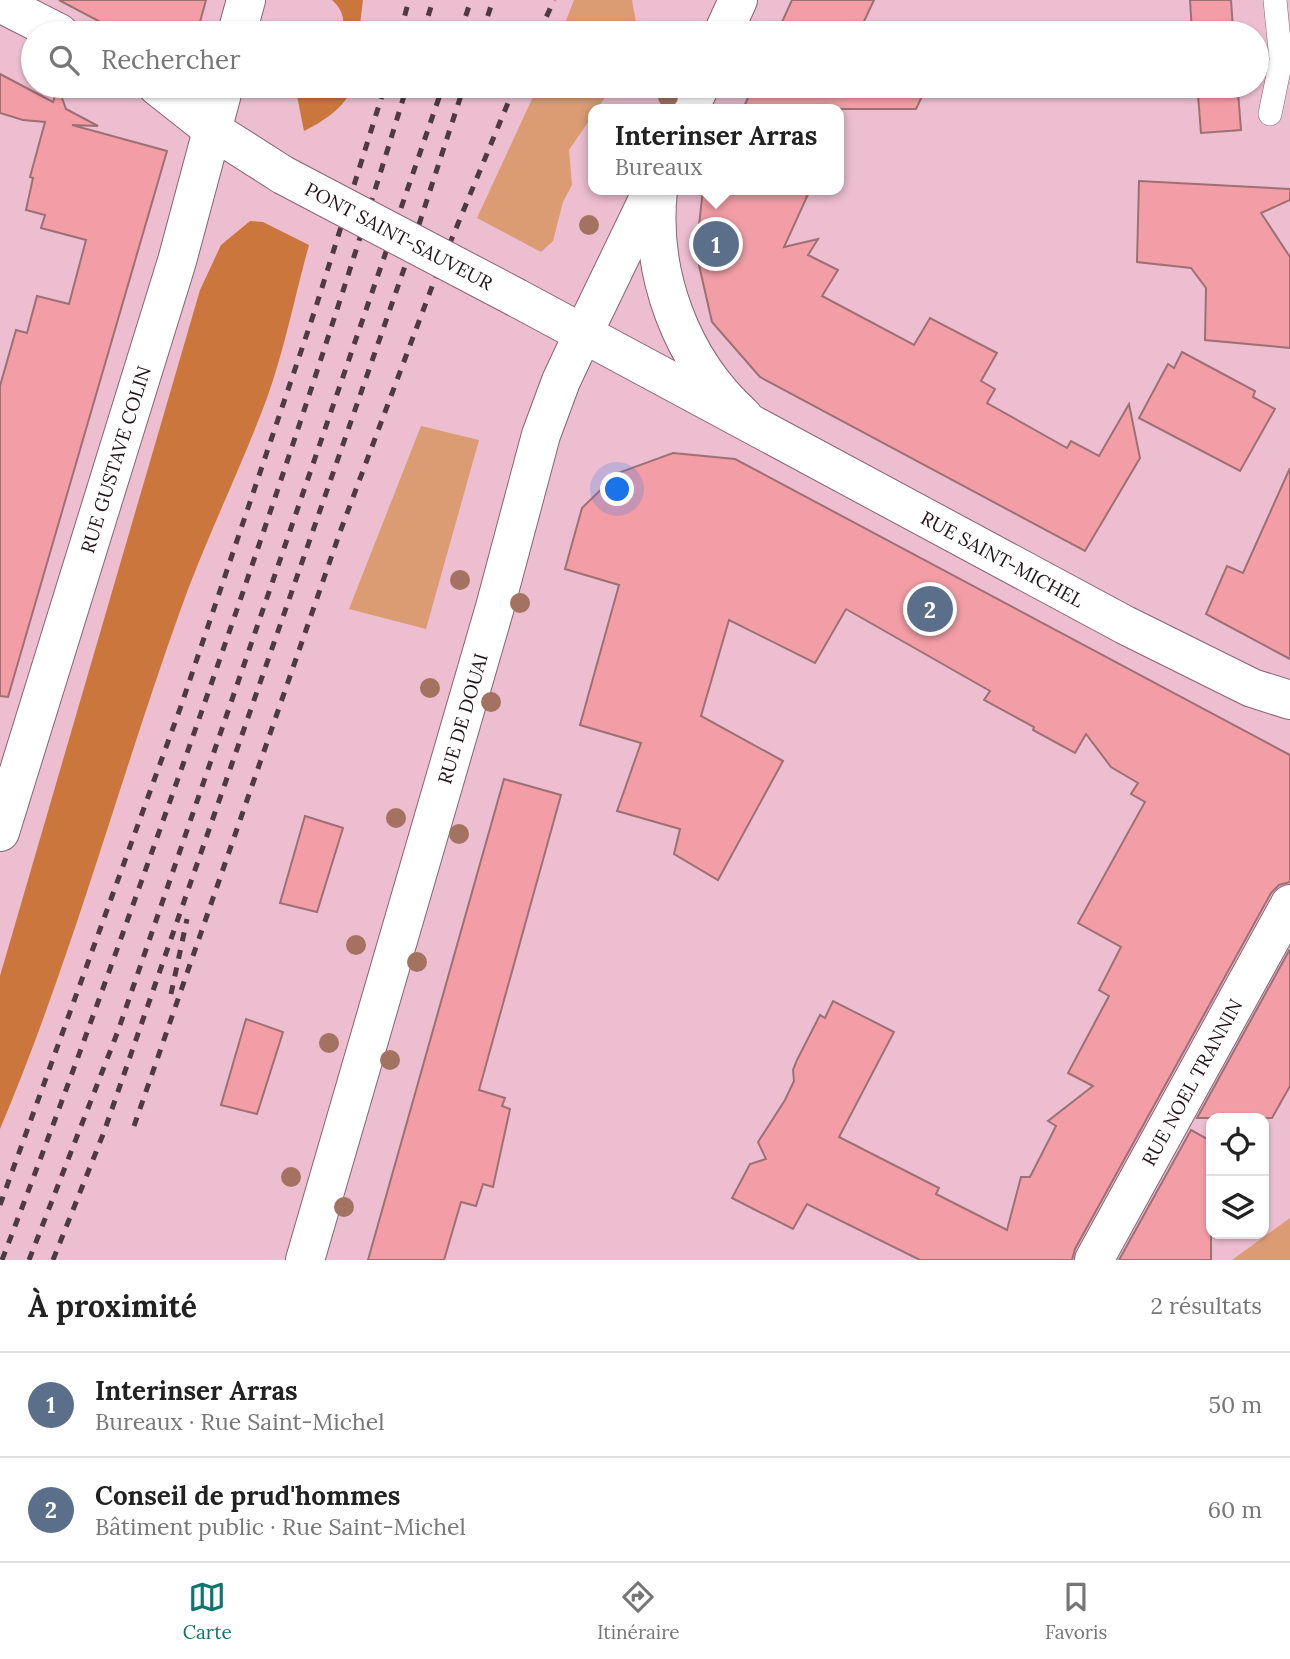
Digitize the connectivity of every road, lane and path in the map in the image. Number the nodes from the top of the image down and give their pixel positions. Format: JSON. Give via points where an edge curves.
{"nodes":[{"id":1,"x":246,"y":0,"type":"edge"},
{"id":2,"x":738,"y":0,"type":"edge"},
{"id":3,"x":1275,"y":0,"type":"edge"},
{"id":4,"x":0,"y":3,"type":"edge"},
{"id":5,"x":35,"y":21,"type":"edge"},
{"id":6,"x":240,"y":21,"type":"edge"},
{"id":7,"x":728,"y":21,"type":"edge"},
{"id":8,"x":173,"y":98,"type":"edge"},
{"id":9,"x":222,"y":98,"type":"edge"},
{"id":10,"x":1270,"y":114,"type":"dead end"},
{"id":11,"x":214,"y":131,"type":"junction"},
{"id":12,"x":652,"y":195,"type":"edge"},
{"id":13,"x":655,"y":195,"type":"edge"},
{"id":14,"x":517,"y":298,"type":"joint"},
{"id":15,"x":583,"y":334,"type":"junction"},
{"id":16,"x":755,"y":427,"type":"junction"},
{"id":17,"x":1252,"y":688,"type":"junction"},
{"id":18,"x":1290,"y":700,"type":"edge"},
{"id":19,"x":1290,"y":718,"type":"edge"},
{"id":20,"x":0,"y":832,"type":"edge"},
{"id":21,"x":1290,"y":904,"type":"edge"},
{"id":22,"x":305,"y":1260,"type":"edge"},
{"id":23,"x":1094,"y":1260,"type":"edge"}],
"edges":[{"from":1,"to":6,"type":"street"},
{"from":2,"to":7,"type":"street"},
{"from":3,"to":10,"type":"lane","via":[[1282,60]]},
{"from":4,"to":5,"type":"street"},
{"from":8,"to":11,"type":"street","name":"PONT SAINT-SAUVEUR"},
{"from":9,"to":11,"type":"street","name":"RUE GUSTAVE COLIN"},
{"from":11,"to":14,"type":"street","name":"PONT SAINT-SAUVEUR","bridge":true,"via":[[283,174]]},
{"from":11,"to":20,"type":"street","name":"RUE GUSTAVE COLIN"},
{"from":12,"to":15,"type":"street","name":"RUE DE DOUAI"},
{"from":13,"to":16,"type":"street","name":"RUE SAINT-MICHEL","via":[[659,256],[674,313],[706,377]]},
{"from":14,"to":15,"type":"street","name":"RUE SAINT-MICHEL"},
{"from":15,"to":16,"type":"street","name":"RUE SAINT-MICHEL"},
{"from":15,"to":22,"type":"street","name":"RUE DE DOUAI","via":[[541,436]]},
{"from":16,"to":17,"type":"street","name":"RUE SAINT-MICHEL"},
{"from":17,"to":18,"type":"street","name":"RUE SAINT-MICHEL"},
{"from":17,"to":19,"type":"street","name":"RUE SAINT-MICHEL"},
{"from":21,"to":23,"type":"street","name":"RUE NOEL TRANNIN"}]}
